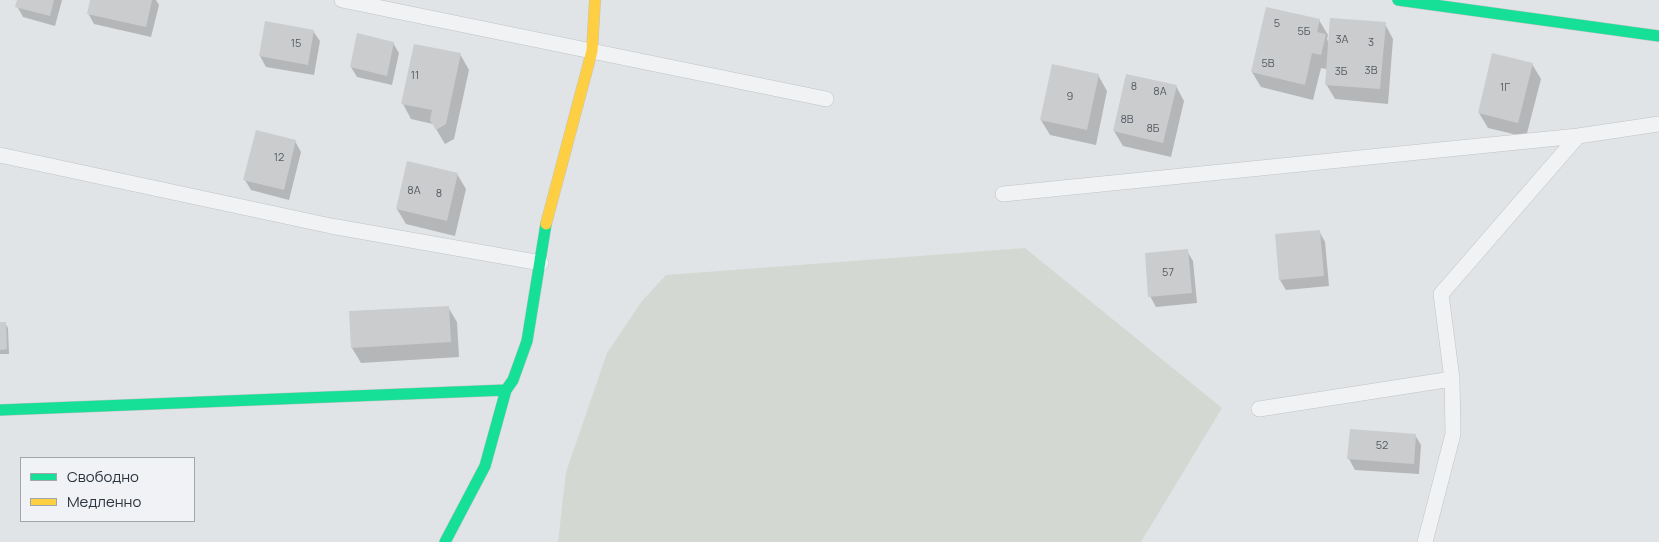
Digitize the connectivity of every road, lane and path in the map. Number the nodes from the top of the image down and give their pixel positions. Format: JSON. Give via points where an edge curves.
{"nodes":[{"id":1,"x":342,"y":0,"type":"edge"},
{"id":2,"x":595,"y":0,"type":"edge"},
{"id":3,"x":1398,"y":0,"type":"edge"},
{"id":4,"x":1659,"y":36,"type":"edge"},
{"id":5,"x":592,"y":51,"type":"junction"},
{"id":6,"x":826,"y":99,"type":"dead end"},
{"id":7,"x":1659,"y":124,"type":"edge"},
{"id":8,"x":1578,"y":136,"type":"junction"},
{"id":9,"x":0,"y":155,"type":"edge"},
{"id":10,"x":1003,"y":194,"type":"dead end"},
{"id":11,"x":541,"y":263,"type":"junction"},
{"id":12,"x":1452,"y":379,"type":"junction"},
{"id":13,"x":506,"y":390,"type":"junction"},
{"id":14,"x":1259,"y":409,"type":"dead end"},
{"id":15,"x":0,"y":410,"type":"edge"},
{"id":16,"x":445,"y":542,"type":"edge"},
{"id":17,"x":1425,"y":542,"type":"edge"}],
"edges":[{"from":1,"to":5,"type":"lane"},
{"from":2,"to":5,"type":"street"},
{"from":3,"to":4,"type":"street"},
{"from":5,"to":6,"type":"lane"},
{"from":5,"to":11,"type":"street","via":[[548,212]]},
{"from":7,"to":8,"type":"lane"},
{"from":8,"to":10,"type":"lane"},
{"from":8,"to":12,"type":"lane","via":[[1441,294]]},
{"from":9,"to":11,"type":"lane","via":[[331,226]]},
{"from":11,"to":13,"type":"street","via":[[528,341]]},
{"from":12,"to":14,"type":"lane"},
{"from":12,"to":17,"type":"lane","via":[[1453,434]]},
{"from":13,"to":15,"type":"street"},
{"from":13,"to":16,"type":"street","via":[[485,466]]}]}
